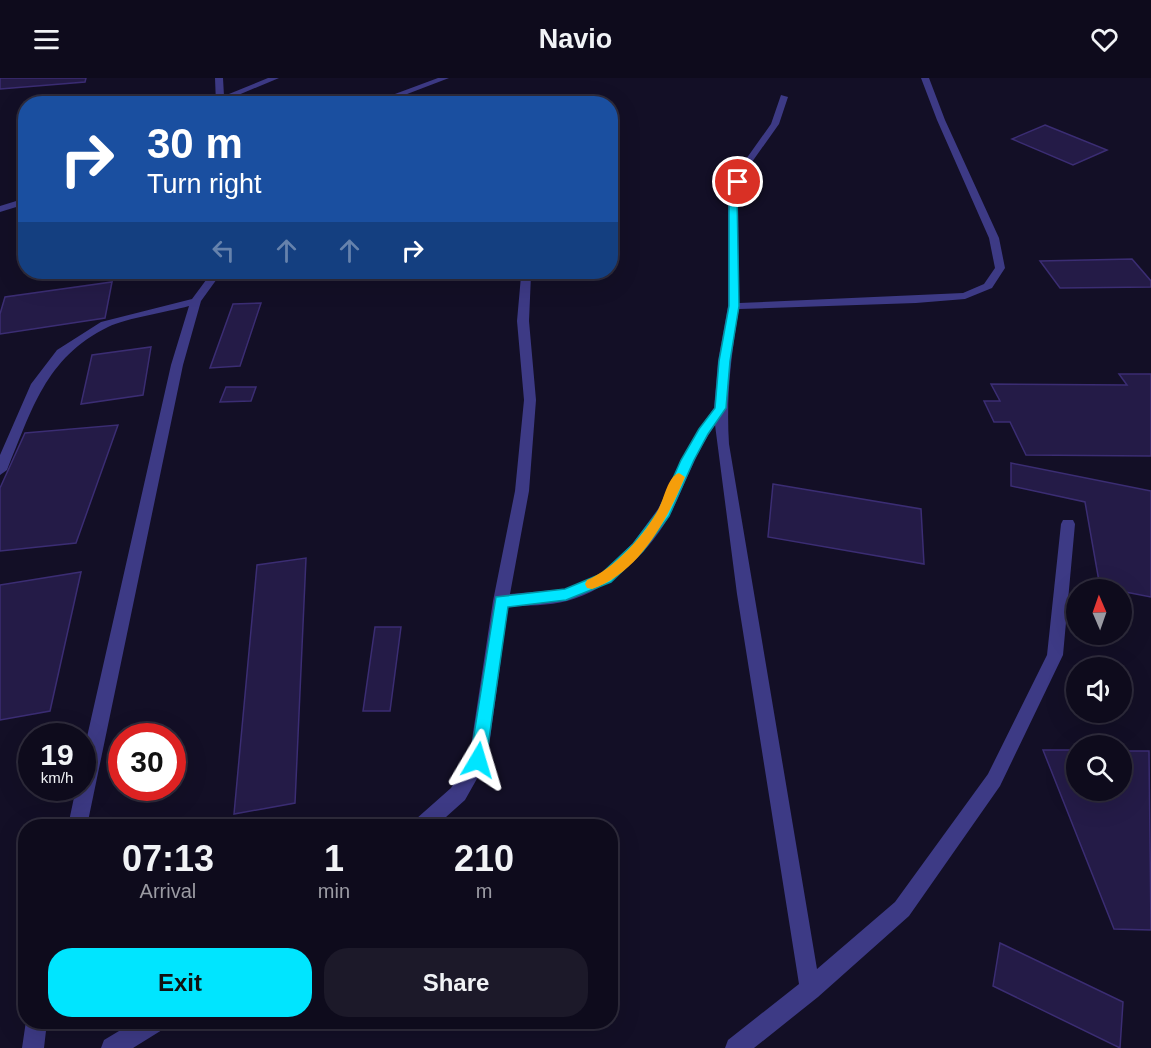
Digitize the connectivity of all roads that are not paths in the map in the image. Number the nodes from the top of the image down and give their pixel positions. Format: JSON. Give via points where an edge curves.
{"nodes":[{"id":1,"x":219,"y":78,"type":"edge"},
{"id":2,"x":275,"y":78,"type":"edge"},
{"id":3,"x":445,"y":78,"type":"edge"},
{"id":4,"x":925,"y":78,"type":"edge"},
{"id":5,"x":220,"y":96,"type":"edge"},
{"id":6,"x":234,"y":96,"type":"edge"},
{"id":7,"x":394,"y":96,"type":"edge"},
{"id":8,"x":784,"y":97,"type":"dead end"},
{"id":9,"x":18,"y":203,"type":"edge"},
{"id":10,"x":0,"y":209,"type":"edge"},
{"id":11,"x":212,"y":279,"type":"edge"},
{"id":12,"x":527,"y":279,"type":"edge"},
{"id":13,"x":196,"y":301,"type":"junction"},
{"id":14,"x":734,"y":306,"type":"junction"},
{"id":15,"x":720,"y":408,"type":"junction"},
{"id":16,"x":0,"y":470,"type":"edge"},
{"id":17,"x":1068,"y":524,"type":"dead end"},
{"id":18,"x":501,"y":602,"type":"junction"},
{"id":19,"x":79,"y":819,"type":"edge"},
{"id":20,"x":431,"y":819,"type":"edge"},
{"id":21,"x":810,"y":989,"type":"junction"},
{"id":22,"x":35,"y":1029,"type":"edge"},
{"id":23,"x":143,"y":1029,"type":"edge"},
{"id":24,"x":33,"y":1048,"type":"edge"},
{"id":25,"x":112,"y":1048,"type":"edge"},
{"id":26,"x":736,"y":1048,"type":"edge"}],
"edges":[{"from":1,"to":5,"type":"street"},
{"from":2,"to":6,"type":"street"},
{"from":3,"to":7,"type":"street"},
{"from":4,"to":14,"type":"street","via":[[994,238],[1000,268],[988,286],[964,296],[926,300]]},
{"from":8,"to":14,"type":"street","via":[[775,124],[743,169],[733,195]]},
{"from":9,"to":10,"type":"street"},
{"from":11,"to":13,"type":"street"},
{"from":12,"to":18,"type":"street","via":[[523,321],[530,400],[522,490]]},
{"from":13,"to":16,"type":"street","via":[[105,324],[60,353],[37,384]]},
{"from":13,"to":19,"type":"street","via":[[177,365]]},
{"from":14,"to":15,"type":"street"},
{"from":15,"to":18,"type":"street","via":[[703,432],[664,512],[638,548],[606,578],[566,595]]},
{"from":15,"to":21,"type":"street","via":[[745,594]]},
{"from":17,"to":21,"type":"street","via":[[1055,655],[994,780],[902,909]]},
{"from":18,"to":20,"type":"street","via":[[478,760],[458,794]]},
{"from":21,"to":26,"type":"street"},
{"from":22,"to":24,"type":"street"},
{"from":23,"to":25,"type":"street"}]}
